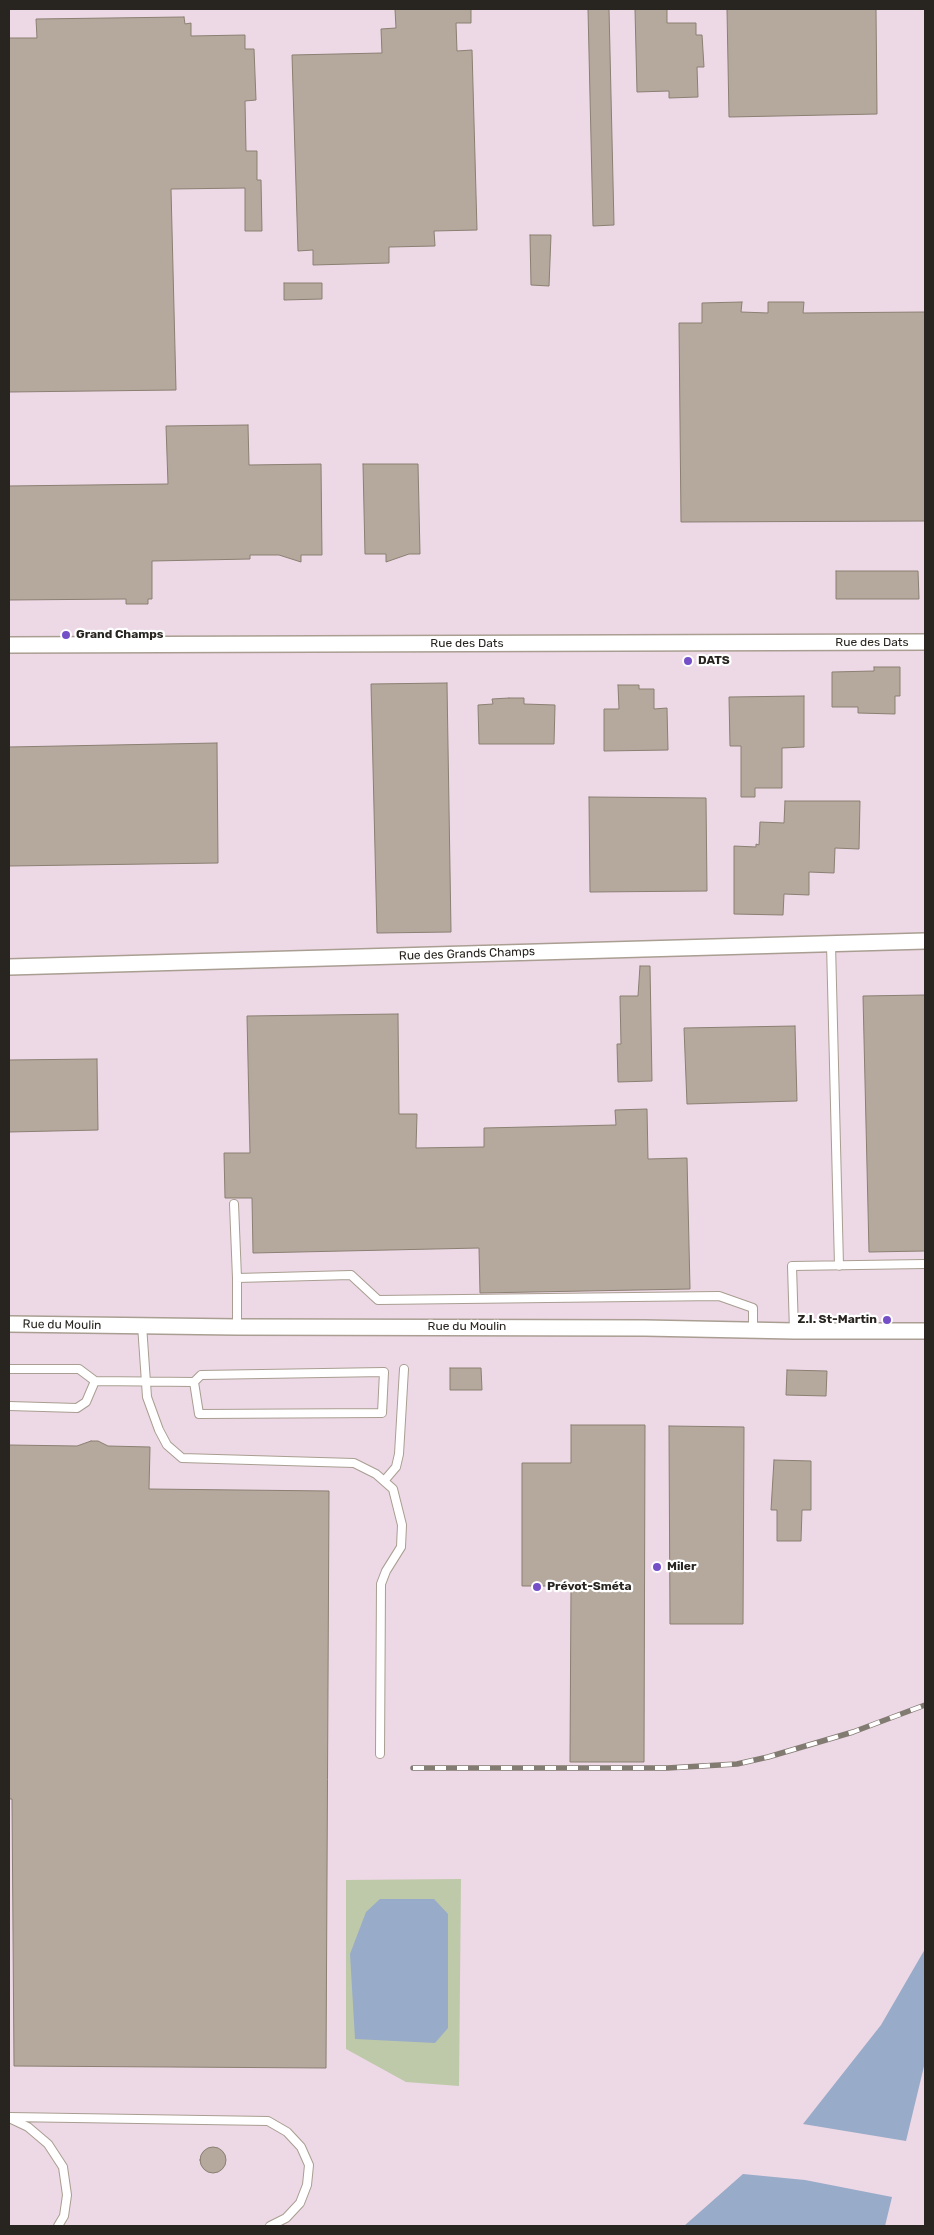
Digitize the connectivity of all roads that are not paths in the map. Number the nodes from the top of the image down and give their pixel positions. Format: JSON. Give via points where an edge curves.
{"nodes":[{"id":1,"x":925,"y":642,"type":"edge"},
{"id":2,"x":9,"y":645,"type":"edge"},
{"id":3,"x":925,"y":941,"type":"edge"},
{"id":4,"x":831,"y":944,"type":"junction"},
{"id":5,"x":9,"y":967,"type":"edge"},
{"id":6,"x":234,"y":1204,"type":"dead end"},
{"id":7,"x":925,"y":1264,"type":"edge"},
{"id":8,"x":840,"y":1266,"type":"junction"},
{"id":9,"x":237,"y":1278,"type":"junction"},
{"id":10,"x":9,"y":1324,"type":"edge"},
{"id":11,"x":142,"y":1326,"type":"junction"},
{"id":12,"x":237,"y":1327,"type":"junction"},
{"id":13,"x":754,"y":1330,"type":"junction"},
{"id":14,"x":794,"y":1331,"type":"junction"},
{"id":15,"x":925,"y":1331,"type":"edge"},
{"id":16,"x":9,"y":1369,"type":"edge"},
{"id":17,"x":404,"y":1369,"type":"dead end"},
{"id":18,"x":95,"y":1381,"type":"junction"},
{"id":19,"x":145,"y":1381,"type":"junction"},
{"id":20,"x":194,"y":1382,"type":"junction"},
{"id":21,"x":9,"y":1406,"type":"edge"},
{"id":22,"x":384,"y":1481,"type":"junction"},
{"id":23,"x":380,"y":1754,"type":"dead end"},
{"id":24,"x":9,"y":2117,"type":"edge"},
{"id":25,"x":58,"y":2226,"type":"edge"},
{"id":26,"x":270,"y":2226,"type":"edge"}],
"edges":[{"from":1,"to":2,"type":"street","name":"Rue des Dats"},
{"from":3,"to":4,"type":"street","name":"Rue des Grands Champs"},
{"from":4,"to":5,"type":"street","name":"Rue des Grands Champs"},
{"from":4,"to":8,"type":"lane"},
{"from":6,"to":9,"type":"lane"},
{"from":7,"to":8,"type":"lane"},
{"from":8,"to":14,"type":"lane","via":[[792,1266]]},
{"from":9,"to":12,"type":"lane"},
{"from":9,"to":13,"type":"lane","via":[[352,1276],[378,1300],[719,1296],[753,1308]]},
{"from":10,"to":11,"type":"street","name":"Rue du Moulin"},
{"from":11,"to":12,"type":"street","name":"Rue du Moulin"},
{"from":11,"to":19,"type":"lane"},
{"from":12,"to":13,"type":"street","name":"Rue du Moulin"},
{"from":13,"to":14,"type":"street","name":"Rue du Moulin"},
{"from":14,"to":15,"type":"street","name":"Rue du Moulin"},
{"from":16,"to":18,"type":"lane","via":[[79,1368]]},
{"from":17,"to":22,"type":"lane","via":[[399,1454],[396,1467]]},
{"from":18,"to":19,"type":"lane"},
{"from":18,"to":21,"type":"lane","via":[[86,1402],[77,1408]]},
{"from":19,"to":20,"type":"lane"},
{"from":19,"to":22,"type":"lane","via":[[159,1430],[167,1445],[182,1458],[354,1463]]},
{"from":20,"to":20,"type":"lane","via":[[199,1414],[382,1413],[384,1372],[201,1375]]},
{"from":22,"to":23,"type":"lane","via":[[393,1489],[402,1525],[401,1547],[381,1584]]},
{"from":24,"to":25,"type":"lane","via":[[28,2127],[48,2144],[63,2168],[67,2195],[64,2216]]},
{"from":24,"to":26,"type":"lane","via":[[268,2121],[288,2132],[302,2146],[309,2165],[307,2185],[300,2203],[286,2218]]}]}
